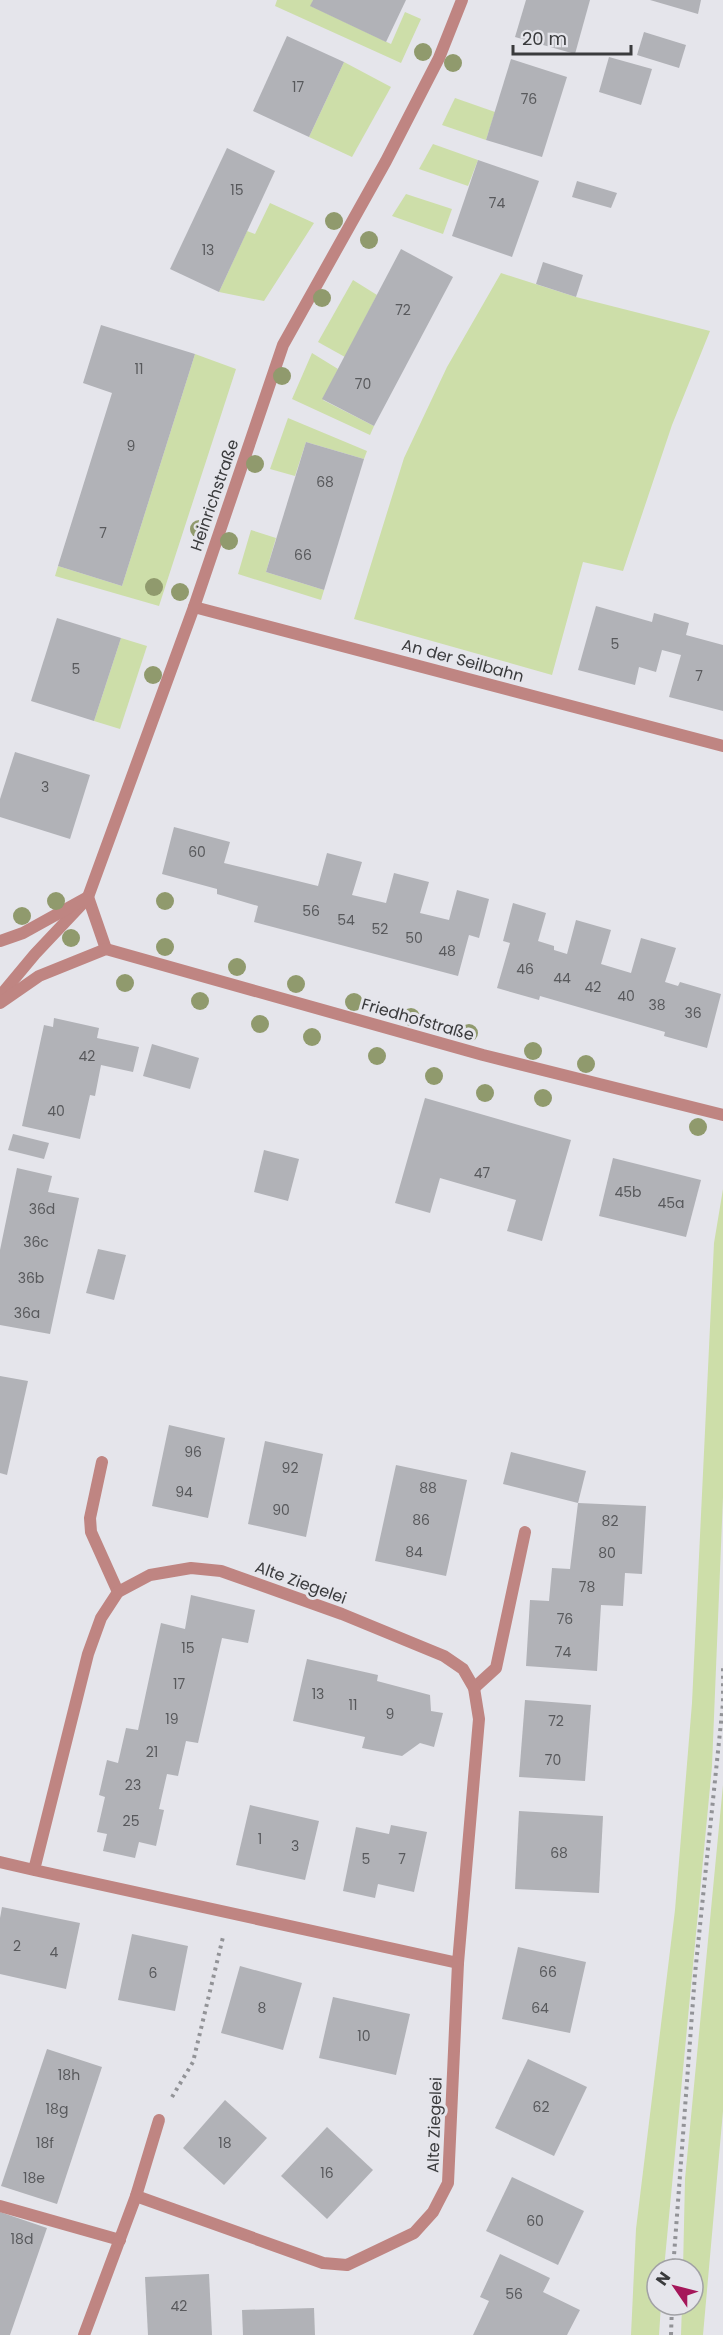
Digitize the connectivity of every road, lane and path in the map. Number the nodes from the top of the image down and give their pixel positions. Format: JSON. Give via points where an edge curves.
{"nodes":[{"id":1,"x":462,"y":0,"type":"edge"},
{"id":2,"x":194,"y":607,"type":"junction"},
{"id":3,"x":723,"y":746,"type":"edge"},
{"id":4,"x":88,"y":897,"type":"junction"},
{"id":5,"x":0,"y":941,"type":"edge"},
{"id":6,"x":106,"y":950,"type":"junction"},
{"id":7,"x":0,"y":996,"type":"edge"},
{"id":8,"x":0,"y":1003,"type":"edge"},
{"id":9,"x":723,"y":1115,"type":"edge"},
{"id":10,"x":102,"y":1462,"type":"dead end"},
{"id":11,"x":525,"y":1532,"type":"dead end"},
{"id":12,"x":118,"y":1592,"type":"junction"},
{"id":13,"x":723,"y":1664,"type":"edge"},
{"id":14,"x":474,"y":1689,"type":"junction"},
{"id":15,"x":0,"y":1862,"type":"edge"},
{"id":16,"x":34,"y":1870,"type":"junction"},
{"id":17,"x":228,"y":1913,"type":"junction"},
{"id":18,"x":458,"y":1963,"type":"junction"},
{"id":19,"x":159,"y":2120,"type":"joint"},
{"id":20,"x":136,"y":2196,"type":"junction"},
{"id":21,"x":0,"y":2206,"type":"edge"},
{"id":22,"x":120,"y":2240,"type":"junction"},
{"id":23,"x":674,"y":2257,"type":"edge"},
{"id":24,"x":672,"y":2317,"type":"edge"},
{"id":25,"x":84,"y":2335,"type":"edge"},
{"id":26,"x":671,"y":2335,"type":"edge"}],
"edges":[{"from":1,"to":2,"type":"street","name":"Heinrichstraße","via":[[439,58],[386,161],[283,345]]},
{"from":2,"to":3,"type":"street","name":"An der Seilbahn"},
{"from":2,"to":4,"type":"street","name":"Heinrichstraße"},
{"from":4,"to":5,"type":"street","via":[[23,933]]},
{"from":4,"to":6,"type":"street"},
{"from":4,"to":7,"type":"street","name":"Heinrichstraße"},
{"from":6,"to":8,"type":"street","via":[[39,976]]},
{"from":6,"to":9,"type":"street","name":"Friedhofstraße","via":[[483,1055]]},
{"from":10,"to":12,"type":"street","via":[[90,1518],[91,1532]]},
{"from":11,"to":14,"type":"street","via":[[496,1668]]},
{"from":12,"to":14,"type":"street","name":"Alte Ziegelei","via":[[150,1575],[190,1568],[221,1571],[444,1656],[462,1669]]},
{"from":12,"to":16,"type":"street","name":"Alte Ziegelei","via":[[100,1618],[88,1654]]},
{"from":13,"to":23,"type":"path","via":[[723,1703],[695,1974]]},
{"from":14,"to":18,"type":"street","name":"Alte Ziegelei","via":[[479,1719]]},
{"from":15,"to":16,"type":"street"},
{"from":16,"to":17,"type":"street"},
{"from":17,"to":18,"type":"street"},
{"from":17,"to":19,"type":"path","via":[[193,2062]]},
{"from":18,"to":20,"type":"street","name":"Alte Ziegelei","via":[[448,2183],[434,2212],[414,2233],[348,2265],[323,2263]]},
{"from":19,"to":20,"type":"street"},
{"from":20,"to":22,"type":"street"},
{"from":21,"to":22,"type":"street"},
{"from":22,"to":25,"type":"street"},
{"from":24,"to":26,"type":"path"}]}
